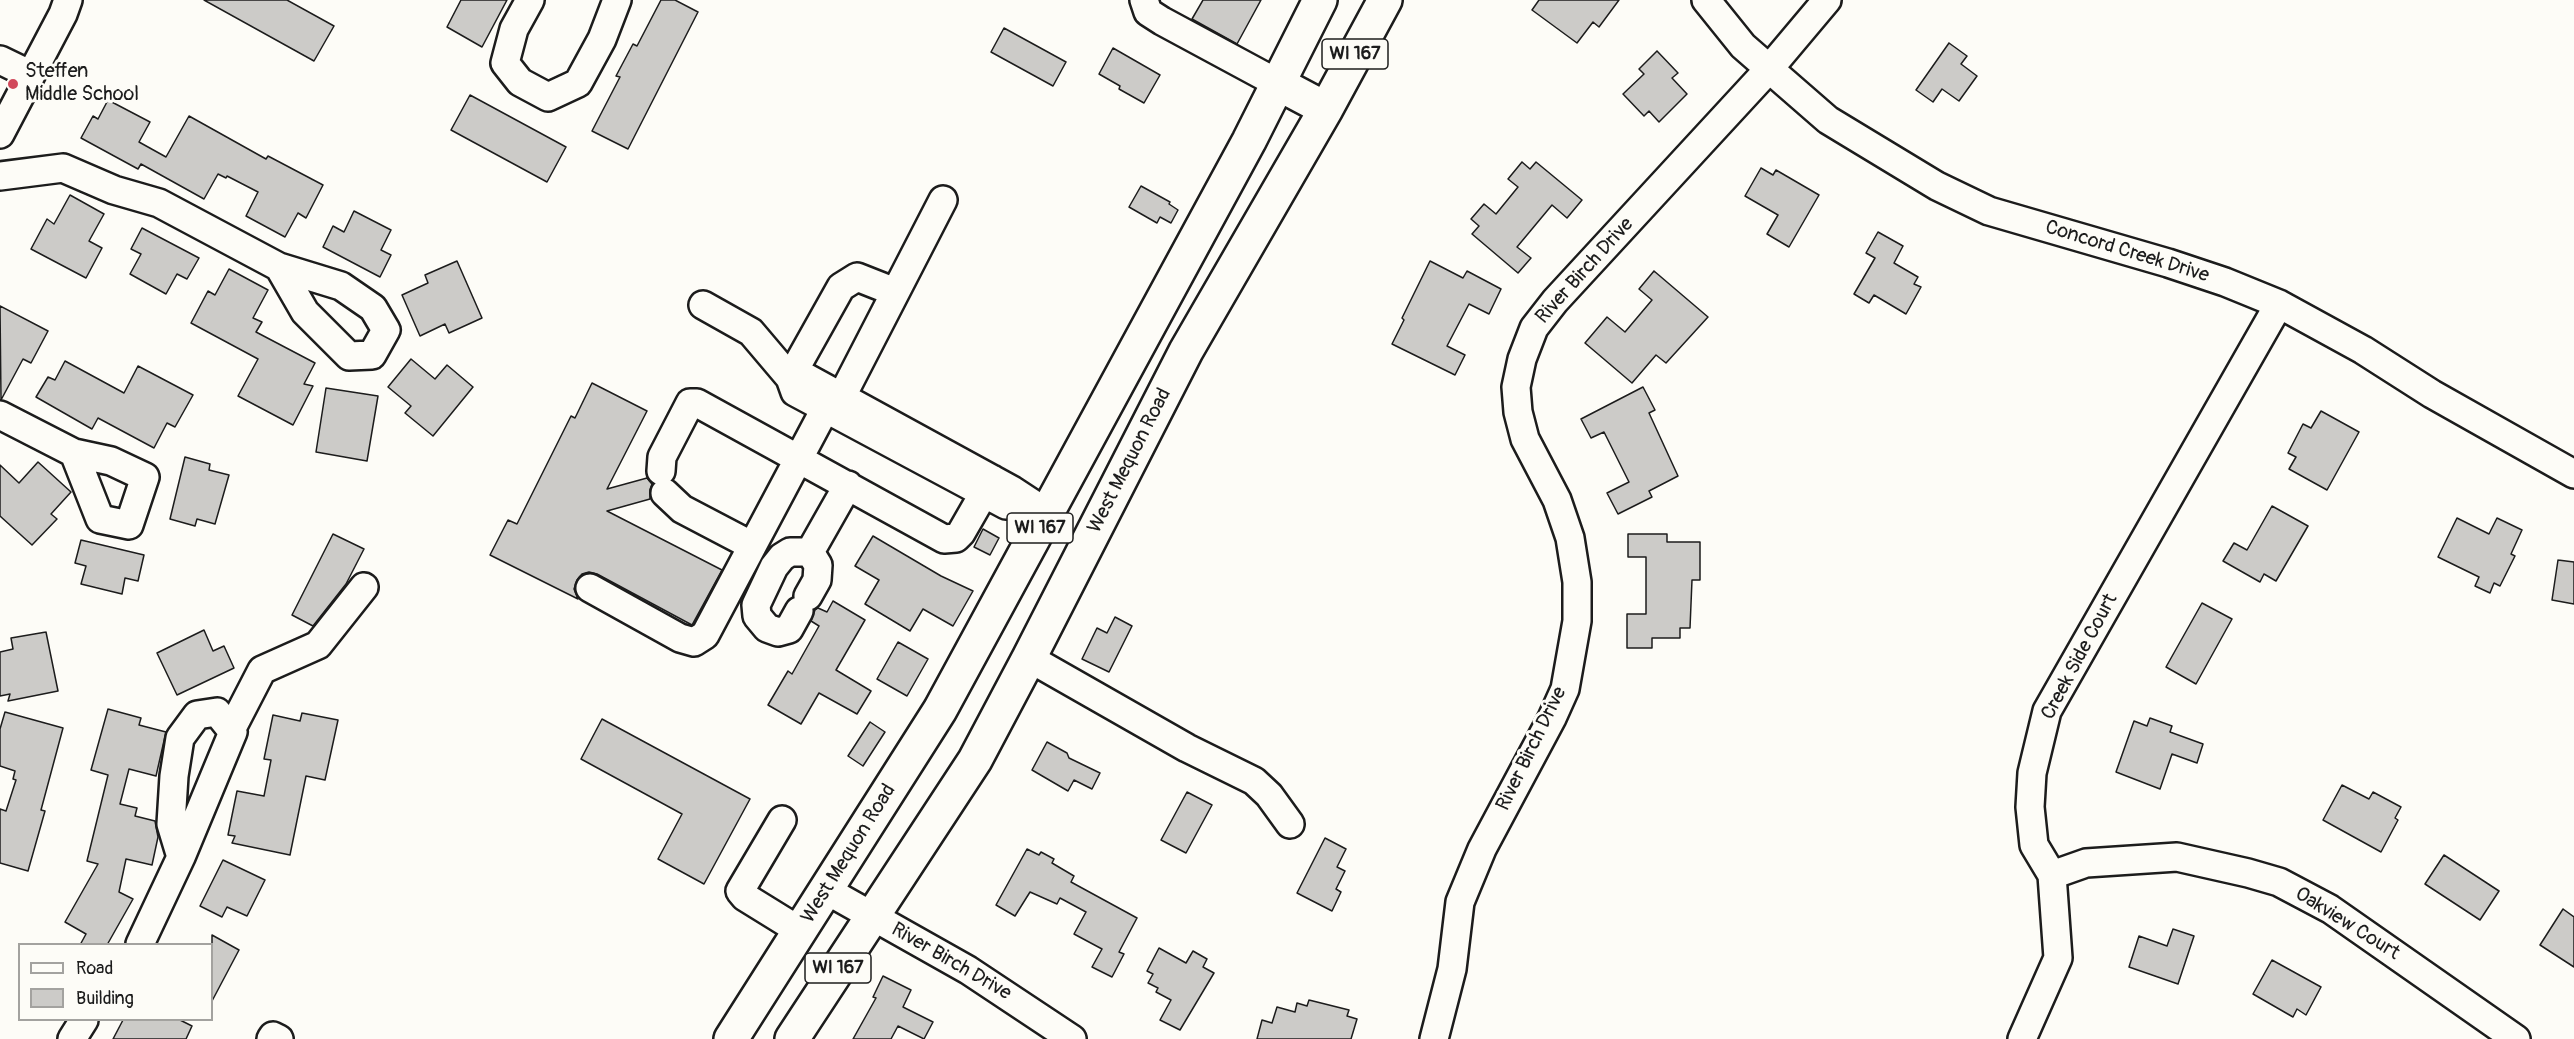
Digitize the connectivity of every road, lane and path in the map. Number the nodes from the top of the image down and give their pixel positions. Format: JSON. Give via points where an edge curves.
{"nodes":[{"id":1,"x":68,"y":0,"type":"edge"},
{"id":2,"x":530,"y":0,"type":"edge"},
{"id":3,"x":617,"y":0,"type":"edge"},
{"id":4,"x":1144,"y":0,"type":"edge"},
{"id":5,"x":1320,"y":0,"type":"edge"},
{"id":6,"x":1385,"y":0,"type":"edge"},
{"id":7,"x":1706,"y":0,"type":"edge"},
{"id":8,"x":1827,"y":0,"type":"edge"},
{"id":9,"x":0,"y":60,"type":"edge"},
{"id":10,"x":1769,"y":69,"type":"junction"},
{"id":11,"x":31,"y":75,"type":"junction"},
{"id":12,"x":1277,"y":83,"type":"junction"},
{"id":13,"x":1326,"y":109,"type":"junction"},
{"id":14,"x":0,"y":134,"type":"edge"},
{"id":15,"x":0,"y":176,"type":"edge"},
{"id":16,"x":943,"y":200,"type":"dead end"},
{"id":17,"x":279,"y":267,"type":"dead end"},
{"id":18,"x":895,"y":292,"type":"junction"},
{"id":19,"x":703,"y":304,"type":"dead end"},
{"id":20,"x":2279,"y":304,"type":"junction"},
{"id":21,"x":790,"y":378,"type":"junction"},
{"id":22,"x":834,"y":399,"type":"junction"},
{"id":23,"x":0,"y":415,"type":"edge"},
{"id":24,"x":74,"y":453,"type":"dead end"},
{"id":25,"x":800,"y":458,"type":"junction"},
{"id":26,"x":2574,"y":474,"type":"edge"},
{"id":27,"x":848,"y":485,"type":"junction"},
{"id":28,"x":988,"y":486,"type":"junction"},
{"id":29,"x":1039,"y":508,"type":"junction"},
{"id":30,"x":1092,"y":535,"type":"junction"},
{"id":31,"x":753,"y":544,"type":"junction"},
{"id":32,"x":810,"y":552,"type":"junction"},
{"id":33,"x":364,"y":587,"type":"dead end"},
{"id":34,"x":590,"y":588,"type":"dead end"},
{"id":35,"x":1029,"y":658,"type":"junction"},
{"id":36,"x":231,"y":730,"type":"junction"},
{"id":37,"x":782,"y":820,"type":"dead end"},
{"id":38,"x":1290,"y":824,"type":"dead end"},
{"id":39,"x":181,"y":856,"type":"junction"},
{"id":40,"x":2052,"y":875,"type":"junction"},
{"id":41,"x":826,"y":890,"type":"junction"},
{"id":42,"x":871,"y":916,"type":"junction"},
{"id":43,"x":800,"y":931,"type":"junction"},
{"id":44,"x":141,"y":943,"type":"edge"},
{"id":45,"x":83,"y":1021,"type":"edge"},
{"id":46,"x":72,"y":1039,"type":"edge"},
{"id":47,"x":731,"y":1039,"type":"edge"},
{"id":48,"x":792,"y":1039,"type":"edge"},
{"id":49,"x":1072,"y":1039,"type":"edge"},
{"id":50,"x":1434,"y":1039,"type":"edge"},
{"id":51,"x":2022,"y":1039,"type":"edge"},
{"id":52,"x":2516,"y":1039,"type":"edge"}],
"edges":[{"from":1,"to":11,"type":"street"},
{"from":2,"to":3,"type":"street","via":[[514,29],[506,63],[520,82],[548,97],[578,83],[602,39]]},
{"from":4,"to":12,"type":"street","via":[[1148,12],[1162,21]]},
{"from":5,"to":12,"type":"main road","name":"West Mequon Road","number":"WI 167"},
{"from":6,"to":13,"type":"main road","name":"West Mequon Road","number":"WI 167"},
{"from":7,"to":10,"type":"street","name":"Concord Creek Drive","via":[[1743,46]]},
{"from":8,"to":10,"type":"street","name":"River Birch Drive"},
{"from":9,"to":11,"type":"street"},
{"from":10,"to":20,"type":"street","name":"Concord Creek Drive","via":[[1828,120],[1937,186],[1989,211],[2168,263]]},
{"from":10,"to":50,"type":"street","name":"River Birch Drive","via":[[1555,301],[1534,328],[1522,359],[1516,387],[1518,412],[1525,440],[1557,500],[1570,538],[1577,582],[1577,621],[1565,689],[1482,849],[1460,902],[1452,969]]},
{"from":11,"to":14,"type":"street"},
{"from":12,"to":13,"type":"main road"},
{"from":12,"to":29,"type":"main road","name":"West Mequon Road","number":"WI 167","via":[[1244,151]]},
{"from":13,"to":30,"type":"main road","name":"West Mequon Road","number":"WI 167","via":[[1186,351]]},
{"from":15,"to":17,"type":"street","via":[[63,168],[114,190],[159,203]]},
{"from":16,"to":18,"type":"street"},
{"from":18,"to":21,"type":"street","via":[[856,278],[841,287]]},
{"from":18,"to":22,"type":"street"},
{"from":19,"to":21,"type":"street","via":[[751,332]]},
{"from":20,"to":26,"type":"street","name":"Concord Creek Drive"},
{"from":20,"to":40,"type":"street","name":"Creek Side Court","via":[[2047,711],[2032,773],[2030,807],[2034,845]]},
{"from":21,"to":22,"type":"street","via":[[800,374]]},
{"from":22,"to":25,"type":"street"},
{"from":22,"to":28,"type":"street"},
{"from":23,"to":24,"type":"street"},
{"from":25,"to":27,"type":"street"},
{"from":25,"to":31,"type":"street"},
{"from":25,"to":31,"type":"street","via":[[697,403],[690,403],[662,457],[663,482],[682,509]]},
{"from":27,"to":28,"type":"street","via":[[944,538],[956,538],[961,533]]},
{"from":27,"to":32,"type":"street"},
{"from":28,"to":29,"type":"street"},
{"from":29,"to":30,"type":"main road"},
{"from":29,"to":41,"type":"main road","name":"West Mequon Road","number":"WI 167","via":[[940,710]]},
{"from":30,"to":35,"type":"main road","name":"West Mequon Road","number":"WI 167"},
{"from":31,"to":34,"type":"street","via":[[705,635],[694,642]]},
{"from":32,"to":32,"type":"street","via":[[790,552],[774,567],[756,605],[757,616],[767,628],[778,632],[789,629],[804,603],[817,580],[818,565]]},
{"from":33,"to":36,"type":"street","via":[[318,645],[262,670]]},
{"from":35,"to":38,"type":"street","via":[[1187,748],[1254,781]]},
{"from":35,"to":42,"type":"main road","name":"West Mequon Road","number":"WI 167","via":[[975,760]]},
{"from":36,"to":39,"type":"street"},
{"from":36,"to":39,"type":"street","via":[[216,712],[197,716],[180,738],[171,824]]},
{"from":37,"to":43,"type":"street","via":[[740,891]]},
{"from":39,"to":44,"type":"street"},
{"from":40,"to":51,"type":"street","name":"Creek Side Court","via":[[2058,958]]},
{"from":40,"to":52,"type":"street","name":"Oakview Court","via":[[2086,863],[2177,857],[2279,882],[2340,916]]},
{"from":41,"to":42,"type":"street","name":"River Birch Drive"},
{"from":41,"to":43,"type":"main road","name":"West Mequon Road","number":"WI 167"},
{"from":42,"to":48,"type":"main road","name":"West Mequon Road","number":"WI 167"},
{"from":42,"to":49,"type":"street","name":"River Birch Drive","via":[[968,970]]},
{"from":43,"to":47,"type":"main road","name":"West Mequon Road","number":"WI 167"},
{"from":45,"to":46,"type":"street"}]}
